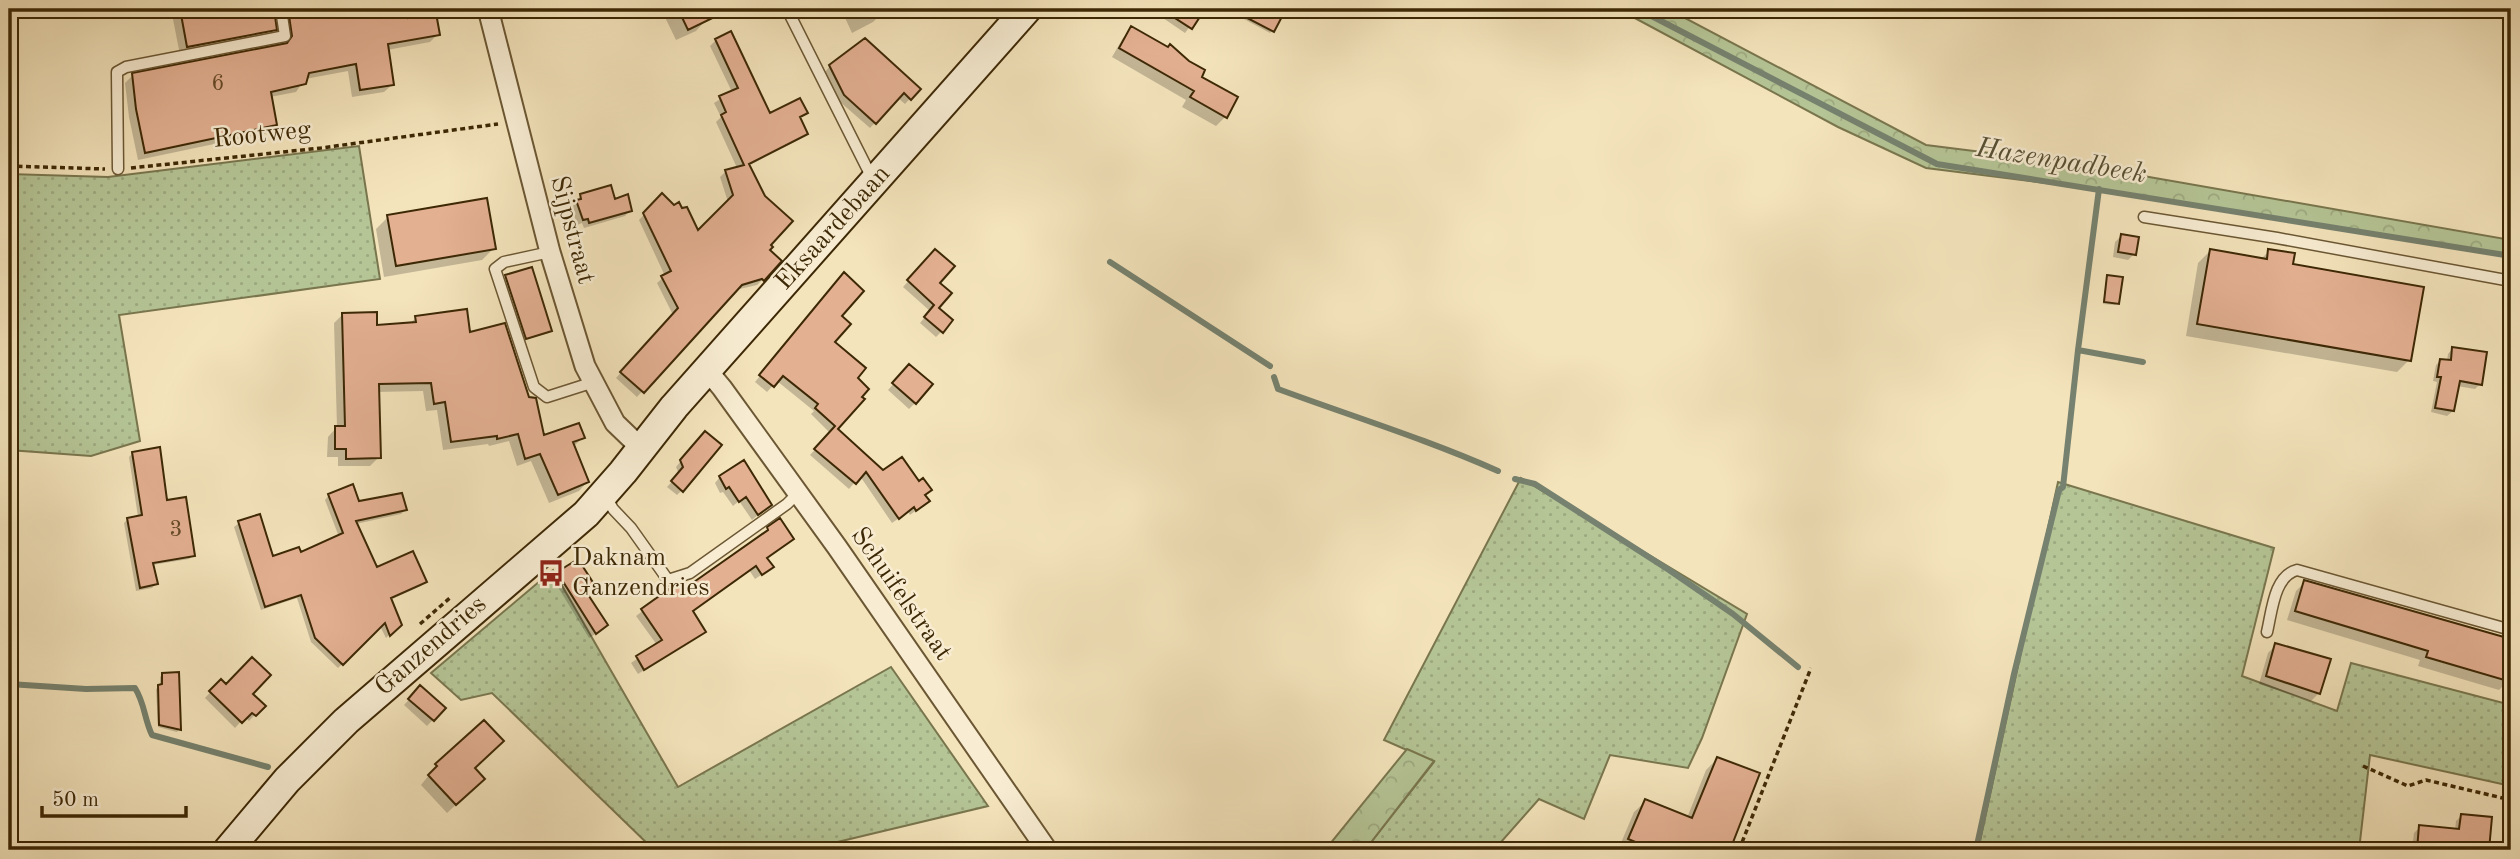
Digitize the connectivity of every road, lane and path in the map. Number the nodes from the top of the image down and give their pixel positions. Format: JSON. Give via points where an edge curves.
{"nodes":[{"id":1,"x":281,"y":9,"type":"edge"},
{"id":2,"x":488,"y":9,"type":"edge"},
{"id":3,"x":787,"y":9,"type":"edge"},
{"id":4,"x":1027,"y":9,"type":"edge"},
{"id":5,"x":517,"y":121,"type":"junction"},
{"id":6,"x":9,"y":166,"type":"edge"},
{"id":7,"x":118,"y":170,"type":"junction"},
{"id":8,"x":874,"y":182,"type":"junction"},
{"id":9,"x":2144,"y":217,"type":"dead end"},
{"id":10,"x":550,"y":252,"type":"junction"},
{"id":11,"x":2511,"y":281,"type":"edge"},
{"id":12,"x":707,"y":370,"type":"junction"},
{"id":13,"x":594,"y":382,"type":"junction"},
{"id":14,"x":641,"y":449,"type":"junction"},
{"id":15,"x":605,"y":493,"type":"junction"},
{"id":16,"x":798,"y":493,"type":"junction"},
{"id":17,"x":2511,"y":630,"type":"edge"},
{"id":18,"x":2267,"y":632,"type":"dead end"},
{"id":19,"x":1811,"y":668,"type":"dead end"},
{"id":20,"x":2363,"y":766,"type":"dead end"},
{"id":21,"x":2511,"y":800,"type":"edge"},
{"id":22,"x":228,"y":850,"type":"edge"},
{"id":23,"x":1047,"y":850,"type":"edge"},
{"id":24,"x":1739,"y":850,"type":"edge"}],
"edges":[{"from":1,"to":7,"type":"lane","via":[[285,36],[126,66],[117,72]]},
{"from":2,"to":5,"type":"street","name":"Sijpstraat"},
{"from":3,"to":8,"type":"lane"},
{"from":4,"to":8,"type":"main road","name":"Eksaardebaan"},
{"from":5,"to":7,"type":"path","name":"Rootweg"},
{"from":5,"to":10,"type":"street","name":"Sijpstraat"},
{"from":6,"to":7,"type":"path","name":"Rootweg"},
{"from":8,"to":12,"type":"main road","name":"Eksaardebaan"},
{"from":9,"to":11,"type":"lane"},
{"from":10,"to":13,"type":"street","name":"Sijpstraat"},
{"from":10,"to":13,"type":"lane","via":[[504,262],[495,269],[534,387],[547,397]]},
{"from":12,"to":14,"type":"main road","name":"Eksaardebaan"},
{"from":12,"to":16,"type":"street","name":"Schuifelstraat"},
{"from":13,"to":14,"type":"street","name":"Sijpstraat","via":[[615,423]]},
{"from":14,"to":15,"type":"main road","name":"Ganzendries"},
{"from":15,"to":16,"type":"lane","via":[[668,580],[690,573]]},
{"from":15,"to":22,"type":"main road","name":"Ganzendries","via":[[346,721],[287,780]]},
{"from":16,"to":23,"type":"street","name":"Schuifelstraat"},
{"from":17,"to":18,"type":"lane","via":[[2297,570],[2288,572],[2280,583]]},
{"from":19,"to":24,"type":"path"},
{"from":20,"to":21,"type":"path","via":[[2408,786],[2426,780]]}]}
